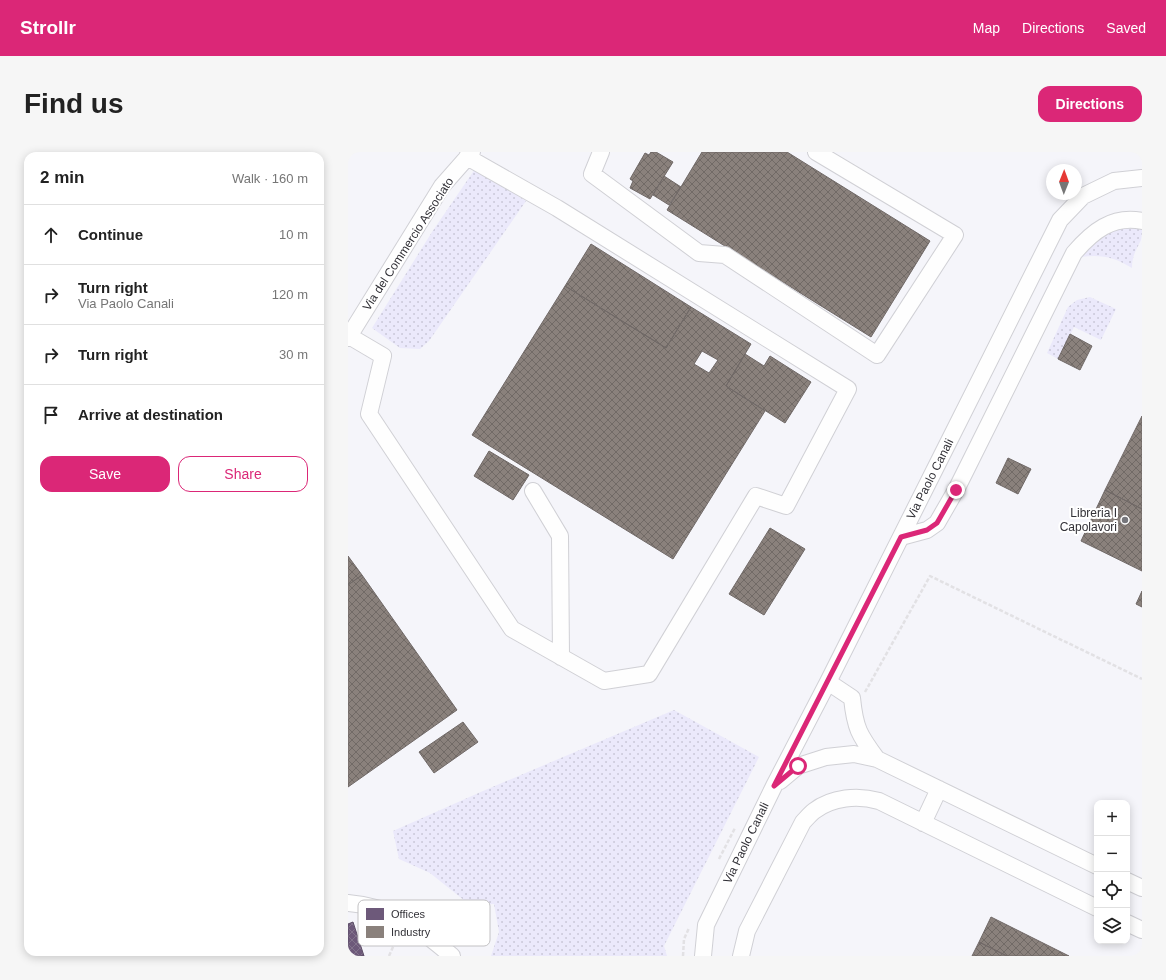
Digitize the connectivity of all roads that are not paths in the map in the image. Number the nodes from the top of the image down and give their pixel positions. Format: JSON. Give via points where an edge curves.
{"nodes":[{"id":1,"x":601,"y":152,"type":"edge"},
{"id":2,"x":816,"y":152,"type":"edge"},
{"id":3,"x":470,"y":154,"type":"edge"},
{"id":4,"x":1142,"y":178,"type":"edge"},
{"id":5,"x":1142,"y":221,"type":"edge"},
{"id":6,"x":349,"y":337,"type":"edge"},
{"id":7,"x":533,"y":491,"type":"dead end"},
{"id":8,"x":901,"y":537,"type":"junction"},
{"id":9,"x":561,"y":657,"type":"junction"},
{"id":10,"x":828,"y":682,"type":"junction"},
{"id":11,"x":877,"y":759,"type":"junction"},
{"id":12,"x":774,"y":786,"type":"junction"},
{"id":13,"x":939,"y":789,"type":"junction"},
{"id":14,"x":923,"y":823,"type":"junction"},
{"id":15,"x":1094,"y":865,"type":"edge"},
{"id":16,"x":1130,"y":882,"type":"edge"},
{"id":17,"x":1142,"y":888,"type":"edge"},
{"id":18,"x":348,"y":903,"type":"edge"},
{"id":19,"x":358,"y":904,"type":"edge"},
{"id":20,"x":1094,"y":907,"type":"edge"},
{"id":21,"x":1130,"y":924,"type":"edge"},
{"id":22,"x":1142,"y":930,"type":"edge"},
{"id":23,"x":440,"y":946,"type":"edge"},
{"id":24,"x":452,"y":956,"type":"edge"},
{"id":25,"x":703,"y":956,"type":"edge"},
{"id":26,"x":741,"y":956,"type":"edge"}],
"edges":[{"from":1,"to":2,"type":"street","via":[[592,174],[699,253],[725,255],[877,355],[955,235]]},
{"from":3,"to":6,"type":"street","name":"Via del Commercio Associato","via":[[442,186]]},
{"from":3,"to":9,"type":"street","via":[[848,390],[786,506],[756,496],[649,674],[604,681]]},
{"from":4,"to":8,"type":"street","name":"Via Paolo Canali","via":[[1114,181],[1082,196],[1060,220]]},
{"from":5,"to":8,"type":"street","via":[[1131,219],[1104,225],[1074,253],[956,490],[937,523],[927,530]]},
{"from":6,"to":9,"type":"street","via":[[383,356],[369,414],[512,629]]},
{"from":7,"to":9,"type":"street","via":[[560,536]]},
{"from":8,"to":10,"type":"street","name":"Via Paolo Canali"},
{"from":10,"to":11,"type":"street","via":[[852,698],[858,732]]},
{"from":10,"to":12,"type":"street","name":"Via Paolo Canali"},
{"from":11,"to":12,"type":"street","via":[[854,754],[826,757],[798,766]]},
{"from":11,"to":13,"type":"street"},
{"from":12,"to":25,"type":"street","name":"Via Paolo Canali","via":[[706,925]]},
{"from":13,"to":14,"type":"street"},
{"from":13,"to":15,"type":"street"},
{"from":14,"to":20,"type":"street"},
{"from":14,"to":26,"type":"street","via":[[867,798],[845,798],[830,802],[814,811],[803,822],[747,931]]},
{"from":16,"to":17,"type":"street"},
{"from":18,"to":19,"type":"street"},
{"from":21,"to":22,"type":"street"},
{"from":23,"to":24,"type":"street"}]}
